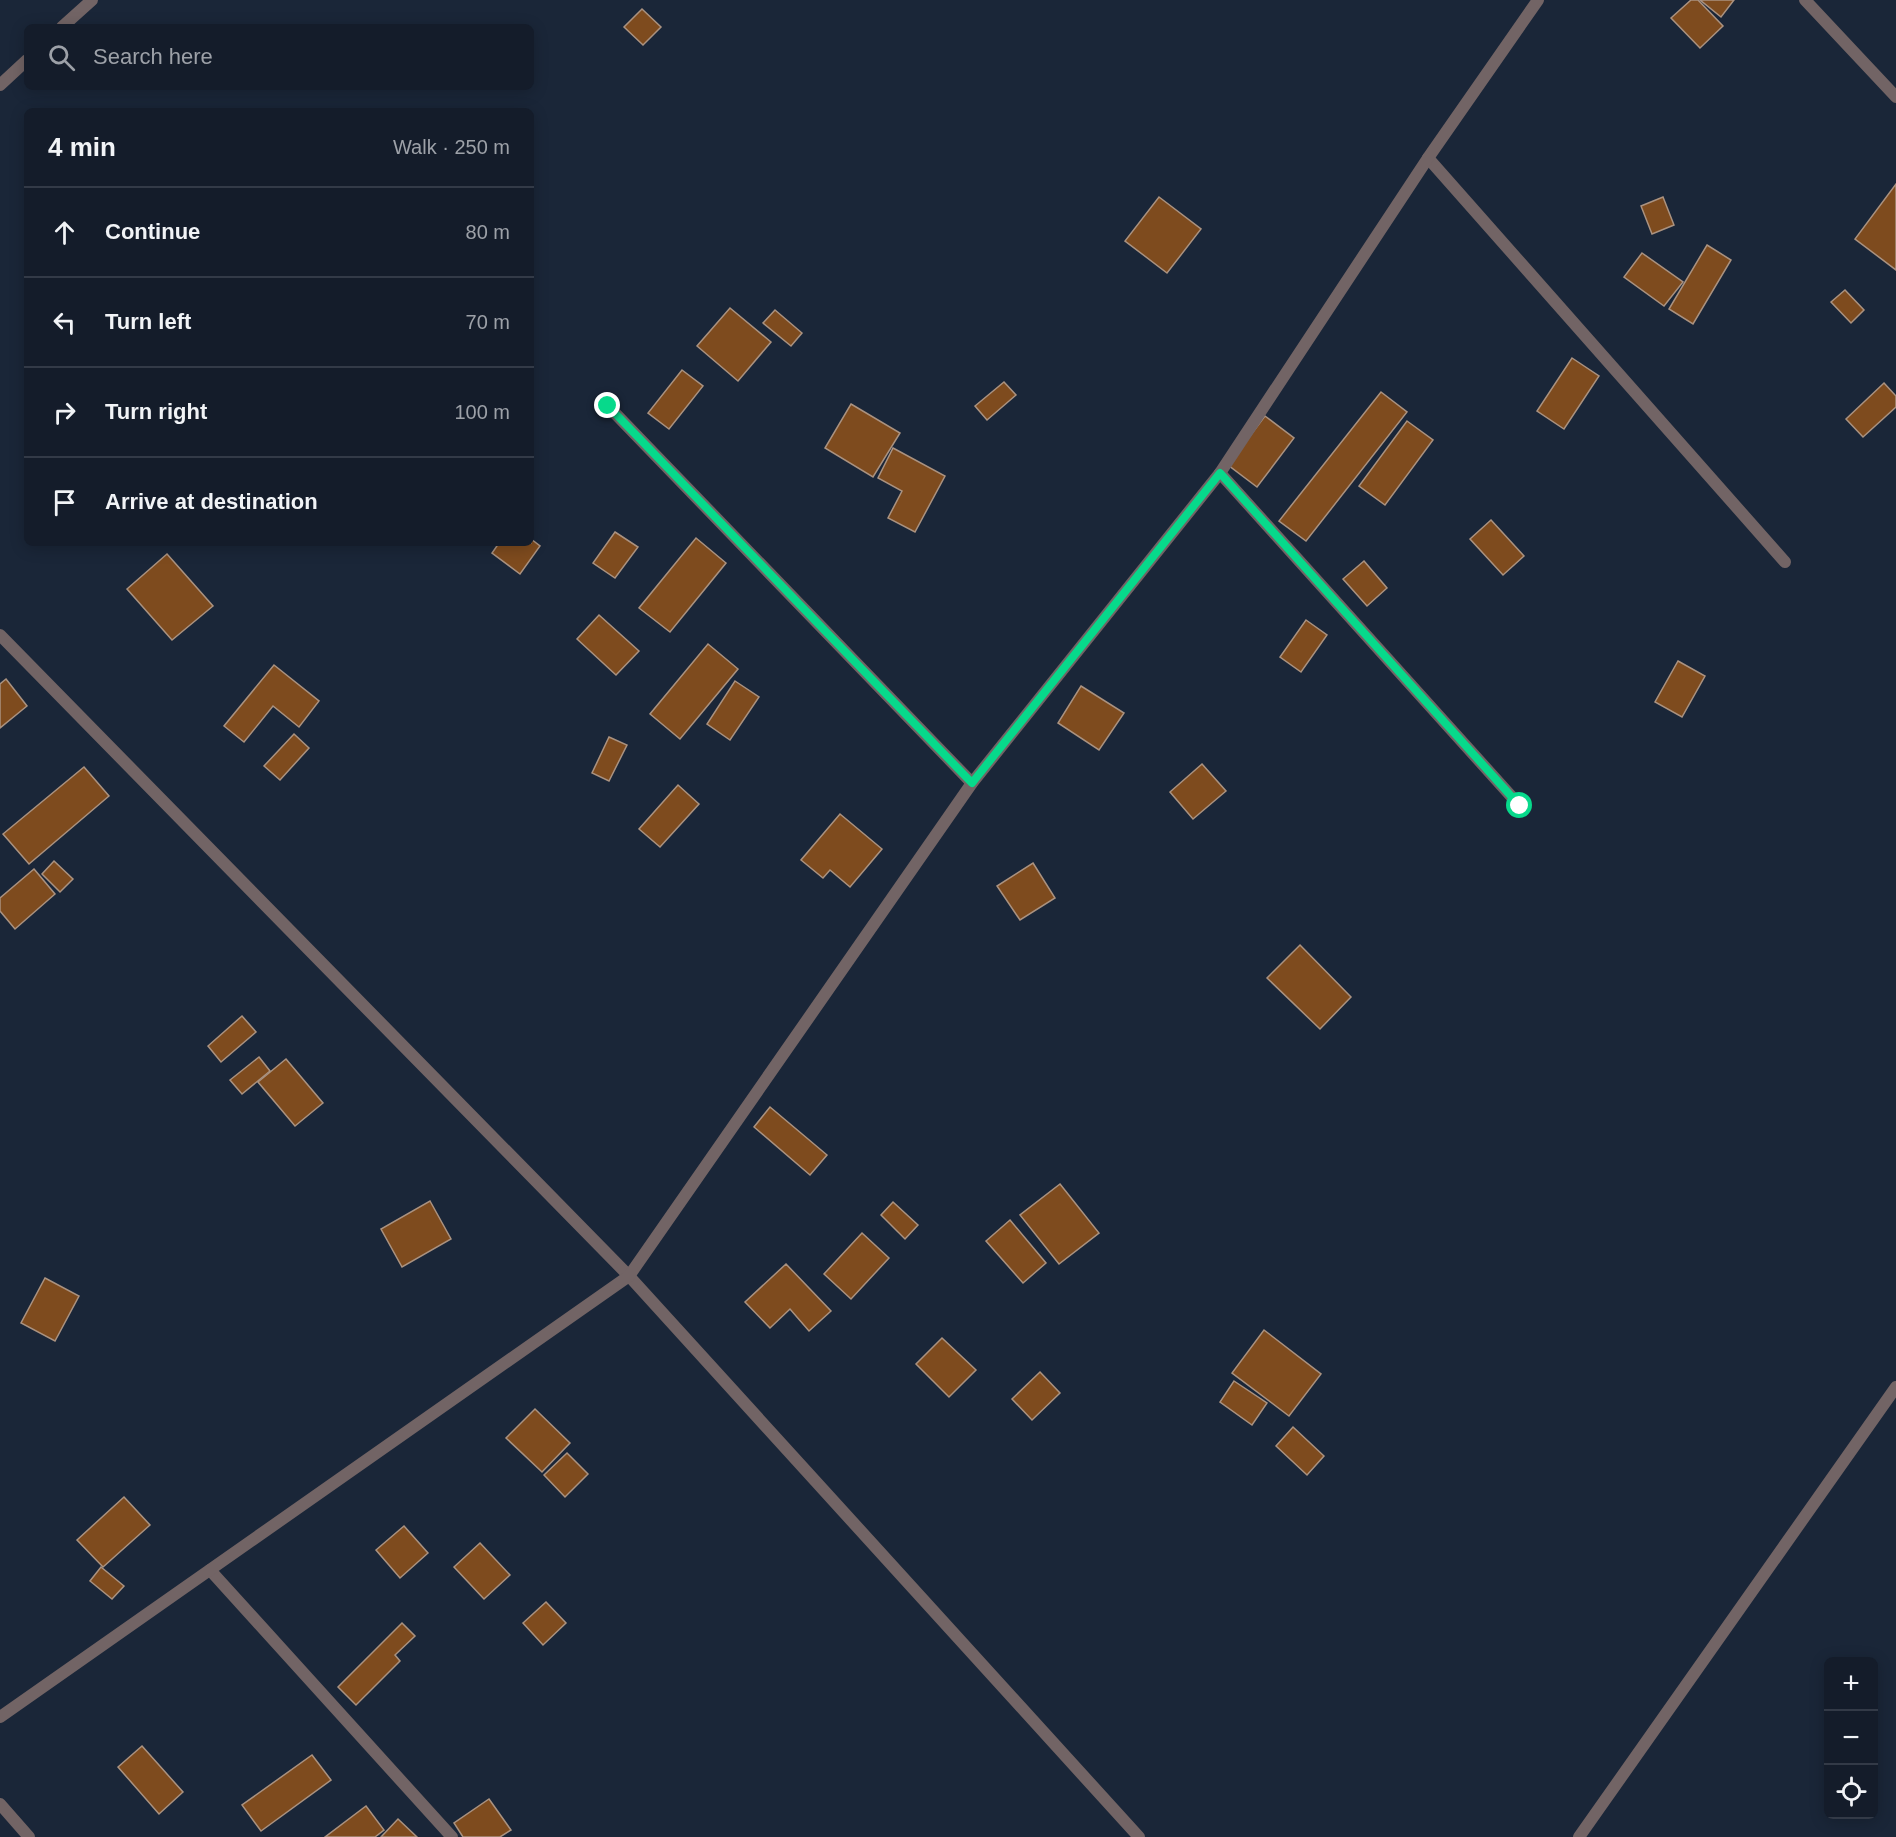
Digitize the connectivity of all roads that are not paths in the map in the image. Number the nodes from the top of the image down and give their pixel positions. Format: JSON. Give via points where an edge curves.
{"nodes":[{"id":1,"x":92,"y":0,"type":"edge"},
{"id":2,"x":1538,"y":0,"type":"edge"},
{"id":3,"x":1805,"y":0,"type":"edge"},
{"id":4,"x":66,"y":24,"type":"edge"},
{"id":5,"x":24,"y":63,"type":"edge"},
{"id":6,"x":0,"y":85,"type":"edge"},
{"id":7,"x":1896,"y":96,"type":"edge"},
{"id":8,"x":1428,"y":158,"type":"junction"},
{"id":9,"x":608,"y":406,"type":"dead end"},
{"id":10,"x":1220,"y":473,"type":"junction"},
{"id":11,"x":1785,"y":562,"type":"dead end"},
{"id":12,"x":0,"y":635,"type":"edge"},
{"id":13,"x":972,"y":783,"type":"junction"},
{"id":14,"x":1520,"y":806,"type":"dead end"},
{"id":15,"x":629,"y":1276,"type":"junction"},
{"id":16,"x":1896,"y":1387,"type":"edge"},
{"id":17,"x":210,"y":1570,"type":"junction"},
{"id":18,"x":0,"y":1717,"type":"edge"},
{"id":19,"x":0,"y":1804,"type":"edge"},
{"id":20,"x":29,"y":1837,"type":"edge"},
{"id":21,"x":452,"y":1837,"type":"edge"},
{"id":22,"x":1139,"y":1837,"type":"edge"},
{"id":23,"x":1579,"y":1837,"type":"edge"}],
"edges":[{"from":1,"to":4,"type":"street"},
{"from":2,"to":8,"type":"street"},
{"from":3,"to":7,"type":"street"},
{"from":5,"to":6,"type":"street"},
{"from":8,"to":10,"type":"street"},
{"from":8,"to":11,"type":"street"},
{"from":9,"to":13,"type":"street"},
{"from":10,"to":13,"type":"street"},
{"from":10,"to":14,"type":"street"},
{"from":12,"to":15,"type":"street"},
{"from":13,"to":15,"type":"street"},
{"from":15,"to":17,"type":"street"},
{"from":15,"to":22,"type":"street"},
{"from":16,"to":23,"type":"street"},
{"from":17,"to":18,"type":"street"},
{"from":17,"to":21,"type":"street"},
{"from":19,"to":20,"type":"street"}]}
